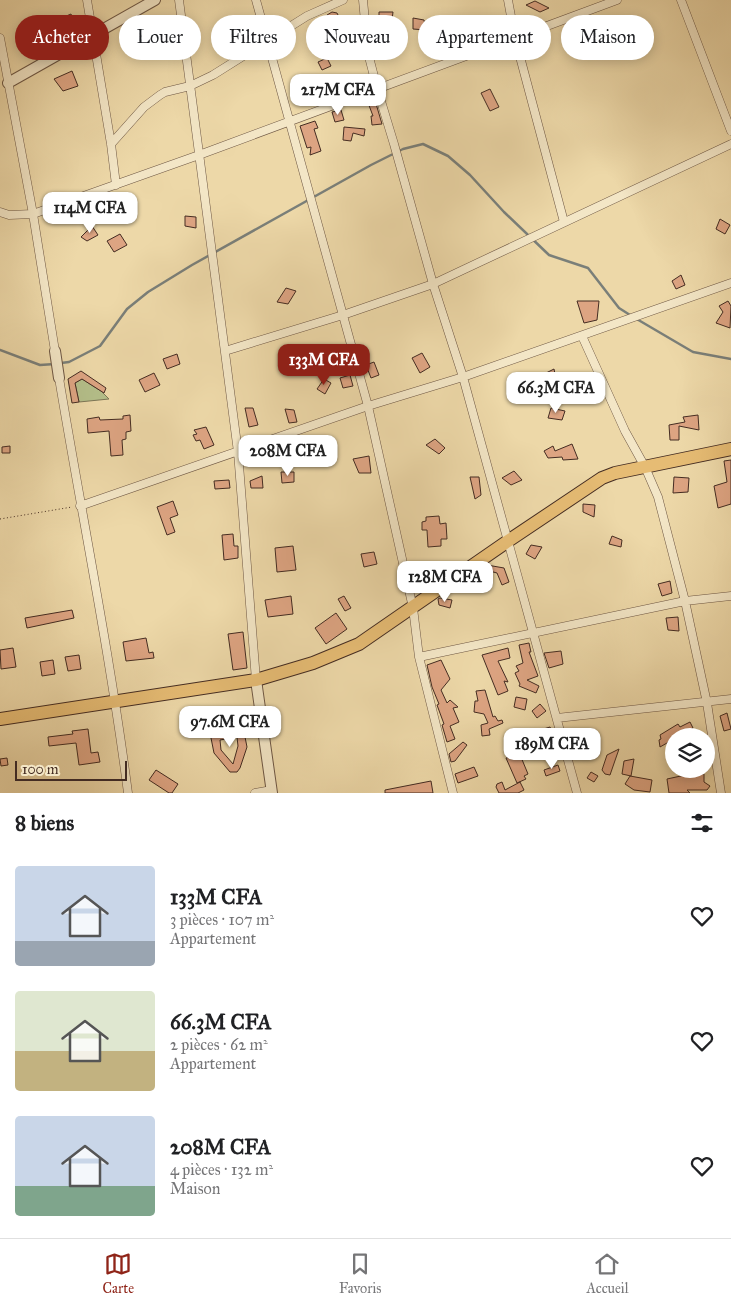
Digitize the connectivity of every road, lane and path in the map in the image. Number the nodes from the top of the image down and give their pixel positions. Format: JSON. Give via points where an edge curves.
{"nodes":[{"id":1,"x":87,"y":0,"type":"edge"},
{"id":2,"x":156,"y":0,"type":"edge"},
{"id":3,"x":179,"y":0,"type":"edge"},
{"id":4,"x":256,"y":0,"type":"edge"},
{"id":5,"x":342,"y":0,"type":"edge"},
{"id":6,"x":363,"y":0,"type":"edge"},
{"id":7,"x":508,"y":0,"type":"edge"},
{"id":8,"x":617,"y":0,"type":"edge"},
{"id":9,"x":681,"y":0,"type":"edge"},
{"id":10,"x":89,"y":15,"type":"edge"},
{"id":11,"x":260,"y":15,"type":"edge"},
{"id":12,"x":511,"y":15,"type":"edge"},
{"id":13,"x":296,"y":23,"type":"edge"},
{"id":14,"x":551,"y":25,"type":"edge"},
{"id":15,"x":109,"y":26,"type":"edge"},
{"id":16,"x":0,"y":38,"type":"edge"},
{"id":17,"x":49,"y":60,"type":"edge"},
{"id":18,"x":96,"y":60,"type":"edge"},
{"id":19,"x":238,"y":60,"type":"edge"},
{"id":20,"x":272,"y":60,"type":"edge"},
{"id":21,"x":454,"y":60,"type":"edge"},
{"id":22,"x":521,"y":60,"type":"edge"},
{"id":23,"x":8,"y":83,"type":"junction"},
{"id":24,"x":190,"y":86,"type":"junction"},
{"id":25,"x":377,"y":88,"type":"junction"},
{"id":26,"x":289,"y":122,"type":"junction"},
{"id":27,"x":731,"y":131,"type":"edge"},
{"id":28,"x":111,"y":144,"type":"junction"},
{"id":29,"x":731,"y":144,"type":"edge"},
{"id":30,"x":199,"y":155,"type":"junction"},
{"id":31,"x":116,"y":185,"type":"junction"},
{"id":32,"x":0,"y":212,"type":"edge"},
{"id":33,"x":32,"y":214,"type":"junction"},
{"id":34,"x":564,"y":222,"type":"junction"},
{"id":35,"x":731,"y":283,"type":"edge"},
{"id":36,"x":433,"y":284,"type":"junction"},
{"id":37,"x":343,"y":314,"type":"junction"},
{"id":38,"x":582,"y":336,"type":"junction"},
{"id":39,"x":225,"y":350,"type":"junction"},
{"id":40,"x":55,"y":351,"type":"joint"},
{"id":41,"x":463,"y":377,"type":"junction"},
{"id":42,"x":60,"y":378,"type":"joint"},
{"id":43,"x":368,"y":406,"type":"junction"},
{"id":44,"x":731,"y":449,"type":"edge"},
{"id":45,"x":238,"y":452,"type":"junction"},
{"id":46,"x":645,"y":466,"type":"junction"},
{"id":47,"x":80,"y":506,"type":"junction"},
{"id":48,"x":0,"y":519,"type":"edge"},
{"id":49,"x":508,"y":541,"type":"junction"},
{"id":50,"x":731,"y":596,"type":"edge"},
{"id":51,"x":685,"y":601,"type":"junction"},
{"id":52,"x":413,"y":608,"type":"junction"},
{"id":53,"x":534,"y":634,"type":"junction"},
{"id":54,"x":419,"y":658,"type":"junction"},
{"id":55,"x":256,"y":680,"type":"junction"},
{"id":56,"x":731,"y":699,"type":"edge"},
{"id":57,"x":116,"y":701,"type":"junction"},
{"id":58,"x":707,"y":703,"type":"junction"},
{"id":59,"x":556,"y":718,"type":"junction"},
{"id":60,"x":0,"y":719,"type":"edge"},
{"id":61,"x":272,"y":792,"type":"edge"},
{"id":62,"x":128,"y":793,"type":"edge"},
{"id":63,"x":255,"y":793,"type":"edge"},
{"id":64,"x":453,"y":793,"type":"edge"},
{"id":65,"x":577,"y":793,"type":"edge"},
{"id":66,"x":721,"y":793,"type":"edge"}],
"edges":[{"from":1,"to":10,"type":"street"},
{"from":2,"to":15,"type":"street"},
{"from":3,"to":24,"type":"street"},
{"from":4,"to":11,"type":"street"},
{"from":5,"to":13,"type":"street"},
{"from":6,"to":25,"type":"street","via":[[367,45]]},
{"from":7,"to":12,"type":"street"},
{"from":8,"to":14,"type":"street"},
{"from":9,"to":27,"type":"street"},
{"from":16,"to":23,"type":"street"},
{"from":17,"to":23,"type":"street"},
{"from":18,"to":28,"type":"street"},
{"from":19,"to":24,"type":"street"},
{"from":20,"to":26,"type":"street"},
{"from":21,"to":25,"type":"street"},
{"from":22,"to":34,"type":"street"},
{"from":23,"to":33,"type":"street"},
{"from":24,"to":28,"type":"street","via":[[165,92],[152,100]]},
{"from":24,"to":30,"type":"street"},
{"from":25,"to":26,"type":"street"},
{"from":25,"to":36,"type":"street"},
{"from":26,"to":30,"type":"street"},
{"from":26,"to":37,"type":"street"},
{"from":28,"to":31,"type":"street"},
{"from":29,"to":34,"type":"street"},
{"from":30,"to":31,"type":"street"},
{"from":30,"to":39,"type":"street"},
{"from":31,"to":33,"type":"street"},
{"from":32,"to":33,"type":"street"},
{"from":33,"to":40,"type":"street"},
{"from":34,"to":36,"type":"street"},
{"from":35,"to":38,"type":"street"},
{"from":36,"to":37,"type":"street"},
{"from":36,"to":41,"type":"street"},
{"from":37,"to":39,"type":"street"},
{"from":37,"to":43,"type":"street"},
{"from":38,"to":41,"type":"street"},
{"from":38,"to":46,"type":"street","via":[[624,431]]},
{"from":39,"to":45,"type":"street"},
{"from":40,"to":42,"type":"street"},
{"from":41,"to":43,"type":"street"},
{"from":41,"to":49,"type":"street"},
{"from":42,"to":47,"type":"street"},
{"from":43,"to":45,"type":"street"},
{"from":43,"to":52,"type":"street"},
{"from":44,"to":46,"type":"main road"},
{"from":45,"to":47,"type":"street"},
{"from":45,"to":55,"type":"street"},
{"from":46,"to":49,"type":"main road","via":[[602,478]]},
{"from":46,"to":51,"type":"street","via":[[668,529]]},
{"from":47,"to":48,"type":"path"},
{"from":47,"to":57,"type":"street"},
{"from":49,"to":52,"type":"main road"},
{"from":49,"to":53,"type":"street"},
{"from":50,"to":51,"type":"street"},
{"from":51,"to":53,"type":"street"},
{"from":51,"to":58,"type":"street"},
{"from":52,"to":54,"type":"street"},
{"from":52,"to":55,"type":"main road","via":[[359,644],[313,663]]},
{"from":53,"to":54,"type":"street"},
{"from":53,"to":59,"type":"street"},
{"from":54,"to":64,"type":"street"},
{"from":55,"to":57,"type":"main road"},
{"from":55,"to":61,"type":"street"},
{"from":56,"to":58,"type":"street"},
{"from":57,"to":60,"type":"main road"},
{"from":57,"to":62,"type":"street"},
{"from":58,"to":59,"type":"street"},
{"from":58,"to":66,"type":"street"},
{"from":59,"to":65,"type":"street"},
{"from":61,"to":63,"type":"street"}]}
